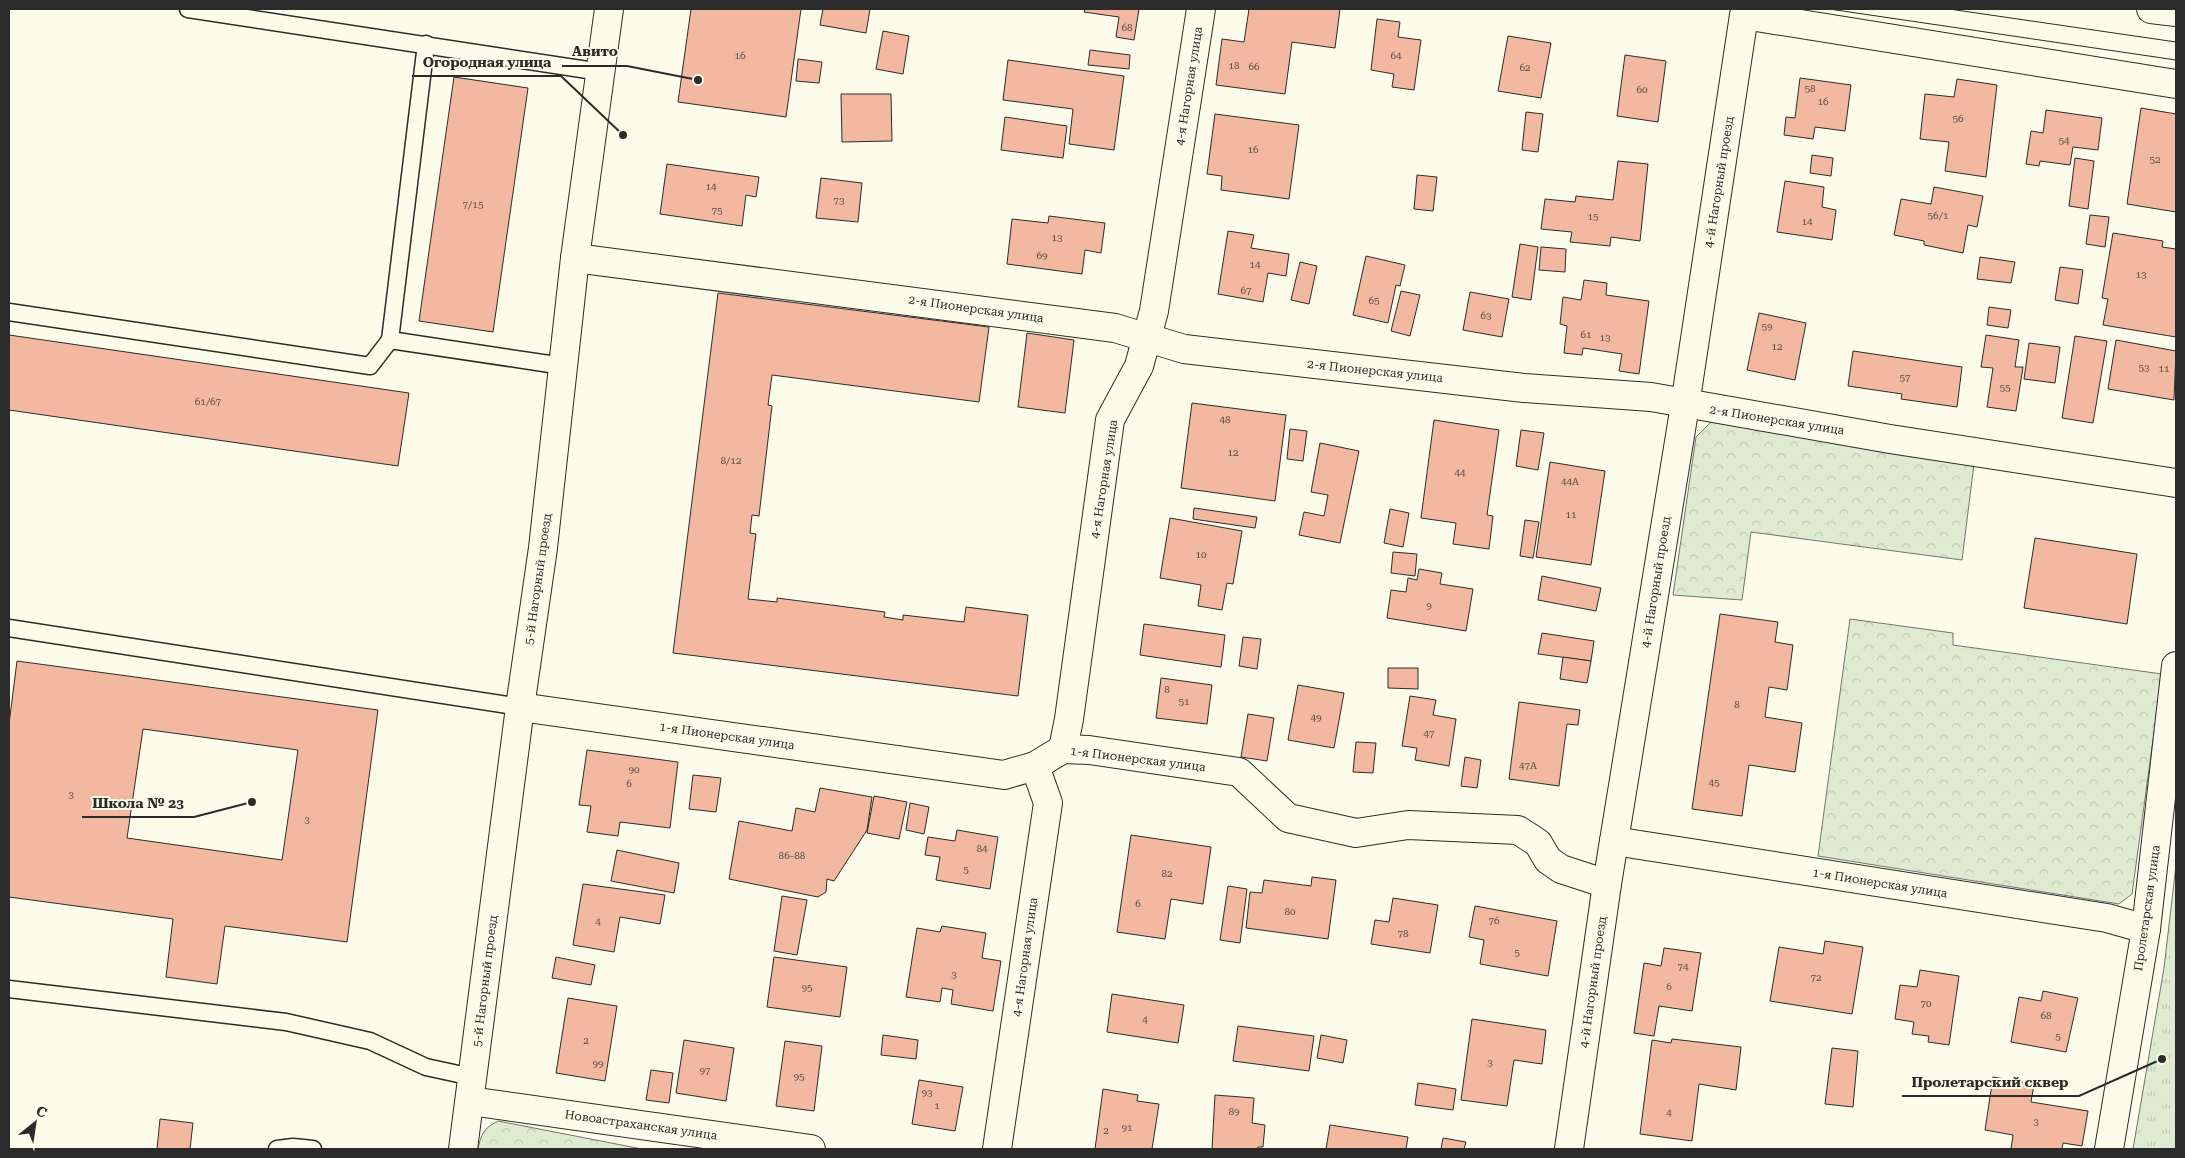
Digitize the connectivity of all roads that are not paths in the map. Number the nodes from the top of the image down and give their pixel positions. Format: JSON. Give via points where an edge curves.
{"nodes":[{"id":1,"x":188,"y":9,"type":"edge"},
{"id":2,"x":609,"y":9,"type":"edge"},
{"id":3,"x":1201,"y":9,"type":"edge"},
{"id":4,"x":2151,"y":9,"type":"edge"},
{"id":5,"x":2176,"y":12,"type":"edge"},
{"id":6,"x":426,"y":44,"type":"junction"},
{"id":7,"x":601,"y":72,"type":"junction"},
{"id":8,"x":2176,"y":84,"type":"edge"},
{"id":9,"x":576,"y":258,"type":"junction"},
{"id":10,"x":9,"y":312,"type":"edge"},
{"id":11,"x":1147,"y":338,"type":"junction"},
{"id":12,"x":390,"y":340,"type":"junction"},
{"id":13,"x":563,"y":366,"type":"junction"},
{"id":14,"x":1685,"y":405,"type":"junction"},
{"id":15,"x":2176,"y":483,"type":"edge"},
{"id":16,"x":9,"y":628,"type":"edge"},
{"id":17,"x":2176,"y":666,"type":"edge"},
{"id":18,"x":520,"y":707,"type":"junction"},
{"id":19,"x":1063,"y":749,"type":"junction"},
{"id":20,"x":1035,"y":766,"type":"junction"},
{"id":21,"x":1614,"y":841,"type":"junction"},
{"id":22,"x":1606,"y":884,"type":"junction"},
{"id":23,"x":2146,"y":929,"type":"junction"},
{"id":24,"x":9,"y":989,"type":"edge"},
{"id":25,"x":471,"y":1089,"type":"junction"},
{"id":26,"x":798,"y":1148,"type":"edge"},
{"id":27,"x":276,"y":1149,"type":"edge"},
{"id":28,"x":313,"y":1149,"type":"edge"},
{"id":29,"x":463,"y":1149,"type":"edge"},
{"id":30,"x":997,"y":1149,"type":"edge"},
{"id":31,"x":1570,"y":1149,"type":"edge"},
{"id":32,"x":2109,"y":1149,"type":"edge"}],
"edges":[{"from":1,"to":6,"type":"lane"},
{"from":2,"to":7,"type":"street","name":"5-й Нагорный проезд"},
{"from":3,"to":11,"type":"street","name":"4-я Нагорная улица","via":[[1154,311]]},
{"from":4,"to":5,"type":"street"},
{"from":6,"to":7,"type":"lane"},
{"from":6,"to":12,"type":"lane"},
{"from":7,"to":9,"type":"street","name":"5-й Нагорный проезд"},
{"from":8,"to":14,"type":"street","name":"4-й Нагорный проезд","via":[[1744,15]]},
{"from":9,"to":11,"type":"street","name":"2-я Пионерская улица","via":[[1105,326]]},
{"from":9,"to":13,"type":"street","name":"5-й Нагорный проезд"},
{"from":10,"to":12,"type":"lane","via":[[370,366]]},
{"from":11,"to":14,"type":"street","name":"2-я Пионерская улица","via":[[1184,350],[1524,388],[1651,397]]},
{"from":11,"to":19,"type":"street","name":"4-я Нагорная улица","via":[[1139,366],[1110,420]]},
{"from":12,"to":13,"type":"lane"},
{"from":13,"to":18,"type":"street","name":"5-й Нагорный проезд","via":[[543,548]]},
{"from":14,"to":15,"type":"street","name":"2-я Пионерская улица"},
{"from":14,"to":21,"type":"street","name":"4-й Нагорный проезд"},
{"from":16,"to":18,"type":"lane"},
{"from":17,"to":23,"type":"street","name":"Пролетарская улица"},
{"from":18,"to":20,"type":"street","name":"1-я Пионерская улица","via":[[1004,775]]},
{"from":18,"to":25,"type":"street","name":"5-й Нагорный проезд"},
{"from":19,"to":20,"type":"street","name":"1-я Пионерская улица"},
{"from":19,"to":22,"type":"street","name":"1-я Пионерская улица","via":[[1239,772],[1288,818],[1356,833],[1408,825],[1518,830],[1538,843],[1548,860],[1562,869]]},
{"from":20,"to":30,"type":"street","name":"4-я Нагорная улица","via":[[1048,803]]},
{"from":21,"to":22,"type":"street","name":"4-й Нагорный проезд"},
{"from":21,"to":23,"type":"street","name":"1-я Пионерская улица","via":[[2107,918]]},
{"from":22,"to":31,"type":"street","name":"4-й Нагорный проезд"},
{"from":23,"to":32,"type":"street","name":"Пролетарская улица"},
{"from":24,"to":25,"type":"lane","via":[[286,1022],[370,1040]]},
{"from":25,"to":26,"type":"street","name":"Новоастраханская улица"},
{"from":25,"to":29,"type":"street","name":"5-й Нагорный проезд"},
{"from":27,"to":28,"type":"lane"}]}
